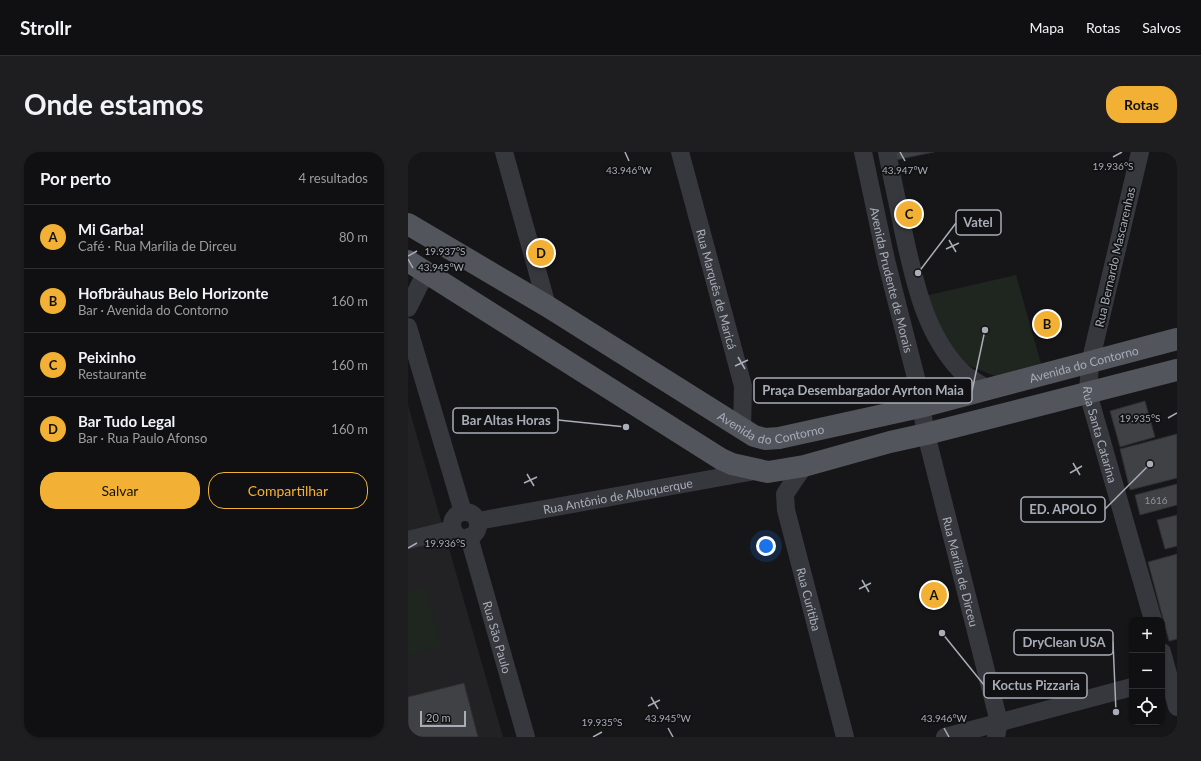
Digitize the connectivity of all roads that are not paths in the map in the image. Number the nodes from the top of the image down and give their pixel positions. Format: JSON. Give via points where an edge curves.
{"nodes":[{"id":1,"x":504,"y":152,"type":"edge"},
{"id":2,"x":680,"y":152,"type":"edge"},
{"id":3,"x":863,"y":152,"type":"edge"},
{"id":4,"x":887,"y":152,"type":"edge"},
{"id":5,"x":1140,"y":152,"type":"edge"},
{"id":6,"x":408,"y":224,"type":"edge"},
{"id":7,"x":408,"y":261,"type":"edge"},
{"id":8,"x":426,"y":272,"type":"junction"},
{"id":9,"x":547,"y":306,"type":"junction"},
{"id":10,"x":408,"y":308,"type":"edge"},
{"id":11,"x":408,"y":327,"type":"edge"},
{"id":12,"x":1177,"y":339,"type":"edge"},
{"id":13,"x":1090,"y":363,"type":"junction"},
{"id":14,"x":1177,"y":370,"type":"edge"},
{"id":15,"x":988,"y":389,"type":"junction"},
{"id":16,"x":1088,"y":393,"type":"junction"},
{"id":17,"x":920,"y":407,"type":"junction"},
{"id":18,"x":742,"y":429,"type":"junction"},
{"id":19,"x":926,"y":434,"type":"junction"},
{"id":20,"x":804,"y":466,"type":"junction"},
{"id":21,"x":758,"y":470,"type":"junction"},
{"id":22,"x":463,"y":512,"type":"junction"},
{"id":23,"x":478,"y":521,"type":"junction"},
{"id":24,"x":453,"y":529,"type":"junction"},
{"id":25,"x":469,"y":537,"type":"junction"},
{"id":26,"x":408,"y":540,"type":"edge"},
{"id":27,"x":1152,"y":617,"type":"edge"},
{"id":28,"x":1162,"y":653,"type":"edge"},
{"id":29,"x":1169,"y":676,"type":"edge"},
{"id":30,"x":1129,"y":688,"type":"edge"},
{"id":31,"x":1177,"y":707,"type":"edge"},
{"id":32,"x":997,"y":729,"type":"edge"},
{"id":33,"x":526,"y":737,"type":"edge"},
{"id":34,"x":845,"y":737,"type":"edge"},
{"id":35,"x":945,"y":737,"type":"edge"}],
"edges":[{"from":1,"to":9,"type":"street"},
{"from":2,"to":18,"type":"street","name":"Rua Marquês de Maricá","via":[[743,386]]},
{"from":3,"to":17,"type":"street","name":"Avenida Prudente de Morais","via":[[886,260],[916,378]]},
{"from":4,"to":15,"type":"street","name":"Avenida Prudente de Morais","via":[[908,255],[928,319],[940,345],[960,371]]},
{"from":5,"to":13,"type":"street","name":"Rua Bernardo Mascarenhas"},
{"from":6,"to":9,"type":"main road","name":"Avenida do Contorno"},
{"from":7,"to":8,"type":"main road"},
{"from":8,"to":10,"type":"street"},
{"from":8,"to":21,"type":"main road","via":[[721,459]]},
{"from":9,"to":18,"type":"main road","name":"Avenida do Contorno"},
{"from":11,"to":22,"type":"street"},
{"from":12,"to":13,"type":"main road","name":"Avenida do Contorno"},
{"from":13,"to":15,"type":"main road","name":"Avenida do Contorno"},
{"from":13,"to":16,"type":"street","name":"Rua Santa Catarina"},
{"from":14,"to":16,"type":"main road"},
{"from":15,"to":17,"type":"main road","name":"Avenida do Contorno"},
{"from":16,"to":19,"type":"main road"},
{"from":16,"to":27,"type":"street","name":"Rua Santa Catarina"},
{"from":17,"to":18,"type":"main road","name":"Avenida do Contorno","via":[[779,438],[765,439]]},
{"from":17,"to":19,"type":"street","name":"Rua Marília de Dirceu"},
{"from":19,"to":20,"type":"main road"},
{"from":19,"to":32,"type":"street","name":"Rua Marília de Dirceu"},
{"from":20,"to":21,"type":"main road","via":[[768,472]]},
{"from":20,"to":34,"type":"street","name":"Rua Curitiba","via":[[785,494],[786,510]]},
{"from":21,"to":23,"type":"street","name":"Rua Antônio de Albuquerque"},
{"from":22,"to":23,"type":"street","via":[[474,515]]},
{"from":22,"to":24,"type":"street","via":[[455,516]]},
{"from":23,"to":25,"type":"street","via":[[476,533]]},
{"from":24,"to":25,"type":"street","via":[[461,537]]},
{"from":24,"to":26,"type":"street"},
{"from":25,"to":33,"type":"street","name":"Rua São Paulo"},
{"from":28,"to":29,"type":"street"},
{"from":29,"to":31,"type":"street"},
{"from":30,"to":32,"type":"street"},
{"from":32,"to":35,"type":"street"}]}
